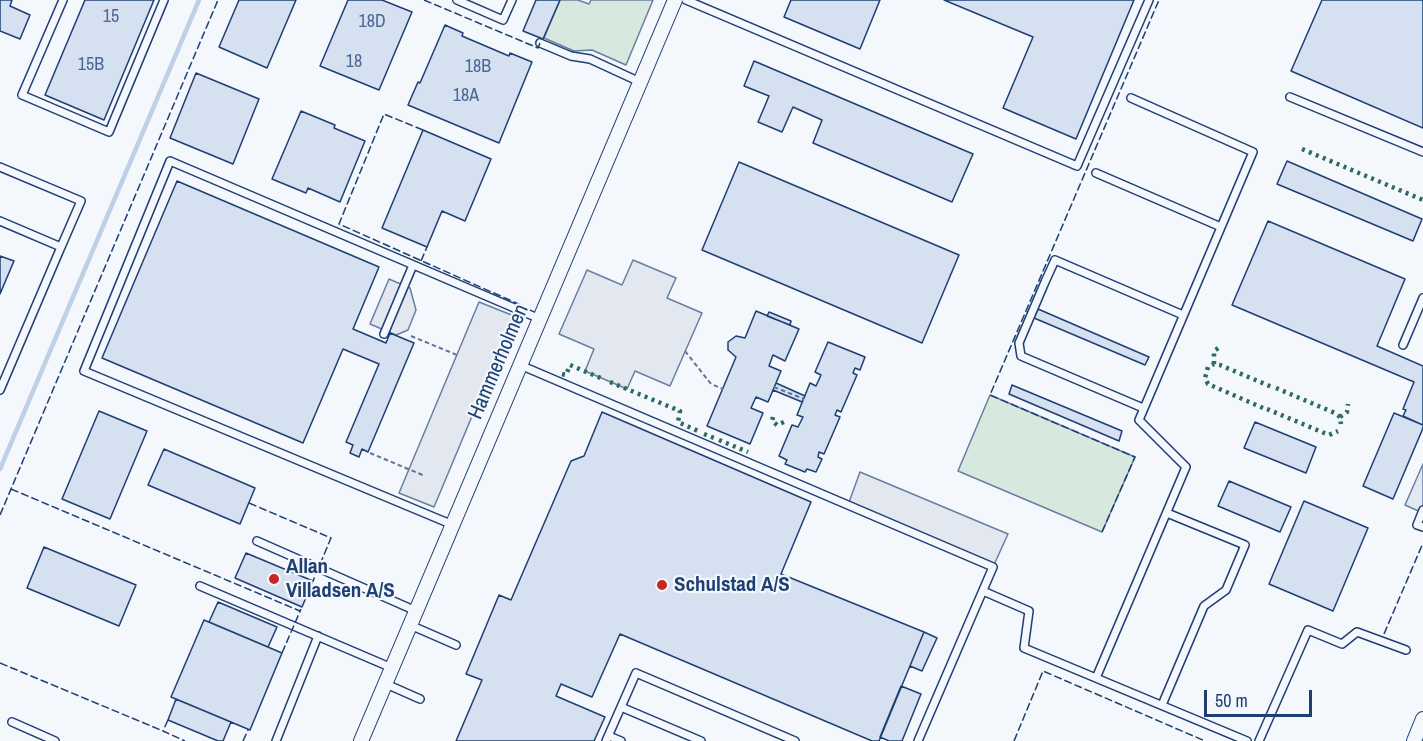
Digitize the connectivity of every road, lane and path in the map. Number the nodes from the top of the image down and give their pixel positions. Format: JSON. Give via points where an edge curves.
{"nodes":[{"id":1,"x":63,"y":0,"type":"edge"},
{"id":2,"x":164,"y":0,"type":"edge"},
{"id":3,"x":457,"y":0,"type":"edge"},
{"id":4,"x":512,"y":0,"type":"edge"},
{"id":5,"x":675,"y":0,"type":"edge"},
{"id":6,"x":686,"y":0,"type":"edge"},
{"id":7,"x":1149,"y":0,"type":"edge"},
{"id":8,"x":540,"y":43,"type":"dead end"},
{"id":9,"x":640,"y":82,"type":"junction"},
{"id":10,"x":1290,"y":97,"type":"dead end"},
{"id":11,"x":1131,"y":98,"type":"dead end"},
{"id":12,"x":1423,"y":152,"type":"edge"},
{"id":13,"x":0,"y":167,"type":"edge"},
{"id":14,"x":1096,"y":173,"type":"dead end"},
{"id":15,"x":0,"y":221,"type":"edge"},
{"id":16,"x":1221,"y":227,"type":"junction"},
{"id":17,"x":61,"y":247,"type":"junction"},
{"id":18,"x":413,"y":265,"type":"junction"},
{"id":19,"x":1423,"y":298,"type":"edge"},
{"id":20,"x":1183,"y":315,"type":"junction"},
{"id":21,"x":540,"y":319,"type":"junction"},
{"id":22,"x":384,"y":334,"type":"dead end"},
{"id":23,"x":411,"y":336,"type":"dead end"},
{"id":24,"x":1403,"y":345,"type":"dead end"},
{"id":25,"x":685,"y":351,"type":"dead end"},
{"id":26,"x":457,"y":355,"type":"dead end"},
{"id":27,"x":520,"y":365,"type":"junction"},
{"id":28,"x":774,"y":387,"type":"dead end"},
{"id":29,"x":723,"y":389,"type":"dead end"},
{"id":30,"x":0,"y":390,"type":"edge"},
{"id":31,"x":804,"y":399,"type":"dead end"},
{"id":32,"x":1143,"y":408,"type":"junction"},
{"id":33,"x":370,"y":453,"type":"dead end"},
{"id":34,"x":426,"y":476,"type":"dead end"},
{"id":35,"x":1423,"y":510,"type":"edge"},
{"id":36,"x":1167,"y":513,"type":"junction"},
{"id":37,"x":453,"y":525,"type":"junction"},
{"id":38,"x":1423,"y":527,"type":"edge"},
{"id":39,"x":257,"y":541,"type":"dead end"},
{"id":40,"x":200,"y":586,"type":"dead end"},
{"id":41,"x":983,"y":591,"type":"junction"},
{"id":42,"x":416,"y":611,"type":"junction"},
{"id":43,"x":410,"y":625,"type":"junction"},
{"id":44,"x":318,"y":636,"type":"junction"},
{"id":45,"x":456,"y":645,"type":"dead end"},
{"id":46,"x":1406,"y":650,"type":"dead end"},
{"id":47,"x":392,"y":668,"type":"junction"},
{"id":48,"x":1096,"y":678,"type":"junction"},
{"id":49,"x":386,"y":684,"type":"junction"},
{"id":50,"x":420,"y":699,"type":"dead end"},
{"id":51,"x":1162,"y":705,"type":"junction"},
{"id":52,"x":621,"y":707,"type":"junction"},
{"id":53,"x":1423,"y":719,"type":"edge"},
{"id":54,"x":12,"y":723,"type":"dead end"},
{"id":55,"x":607,"y":738,"type":"edge"},
{"id":56,"x":778,"y":738,"type":"edge"},
{"id":57,"x":55,"y":741,"type":"edge"},
{"id":58,"x":276,"y":741,"type":"edge"},
{"id":59,"x":361,"y":741,"type":"edge"},
{"id":60,"x":621,"y":741,"type":"edge"},
{"id":61,"x":701,"y":741,"type":"edge"},
{"id":62,"x":795,"y":741,"type":"edge"},
{"id":63,"x":918,"y":741,"type":"edge"},
{"id":64,"x":1247,"y":741,"type":"edge"},
{"id":65,"x":1259,"y":741,"type":"edge"},
{"id":66,"x":1414,"y":741,"type":"edge"}],
"edges":[{"from":1,"to":2,"type":"lane","via":[[22,95],[109,132]]},
{"from":3,"to":4,"type":"lane","via":[[503,20]]},
{"from":5,"to":9,"type":"street","name":"Hammerholmen"},
{"from":6,"to":7,"type":"lane","via":[[1077,166]]},
{"from":8,"to":9,"type":"lane","via":[[590,59]]},
{"from":9,"to":21,"type":"street","name":"Hammerholmen"},
{"from":10,"to":12,"type":"lane"},
{"from":11,"to":16,"type":"lane","via":[[1253,152]]},
{"from":13,"to":17,"type":"lane","via":[[81,201]]},
{"from":14,"to":16,"type":"lane"},
{"from":15,"to":17,"type":"lane"},
{"from":16,"to":20,"type":"lane"},
{"from":17,"to":30,"type":"lane"},
{"from":18,"to":21,"type":"lane"},
{"from":18,"to":22,"type":"lane"},
{"from":18,"to":37,"type":"lane","via":[[170,161],[84,371]]},
{"from":19,"to":24,"type":"lane"},
{"from":20,"to":32,"type":"lane"},
{"from":20,"to":32,"type":"lane","via":[[1055,260],[1019,343],[1021,356]]},
{"from":21,"to":27,"type":"street","name":"Hammerholmen"},
{"from":23,"to":26,"type":"path"},
{"from":25,"to":29,"type":"path","via":[[711,384]]},
{"from":27,"to":37,"type":"street","name":"Hammerholmen"},
{"from":27,"to":41,"type":"lane","via":[[993,567]]},
{"from":28,"to":31,"type":"path"},
{"from":32,"to":36,"type":"lane","via":[[1139,420],[1186,467]]},
{"from":33,"to":34,"type":"path"},
{"from":35,"to":38,"type":"lane","via":[[1417,525]]},
{"from":36,"to":48,"type":"lane"},
{"from":36,"to":51,"type":"lane","via":[[1245,545],[1226,590],[1204,606]]},
{"from":37,"to":42,"type":"street","name":"Hammerholmen"},
{"from":39,"to":42,"type":"lane"},
{"from":40,"to":44,"type":"lane"},
{"from":41,"to":48,"type":"lane","via":[[1029,611],[1024,648]]},
{"from":41,"to":63,"type":"lane"},
{"from":42,"to":43,"type":"street","name":"Hammerholmen"},
{"from":43,"to":45,"type":"lane"},
{"from":43,"to":47,"type":"street","name":"Hammerholmen"},
{"from":44,"to":47,"type":"lane"},
{"from":44,"to":58,"type":"lane"},
{"from":46,"to":65,"type":"lane","via":[[1358,632],[1342,644],[1308,630]]},
{"from":47,"to":49,"type":"street","name":"Hammerholmen"},
{"from":48,"to":51,"type":"lane"},
{"from":49,"to":50,"type":"lane"},
{"from":49,"to":59,"type":"street","name":"Hammerholmen"},
{"from":51,"to":64,"type":"lane"},
{"from":52,"to":55,"type":"lane"},
{"from":52,"to":56,"type":"lane","via":[[636,673]]},
{"from":52,"to":61,"type":"lane"},
{"from":53,"to":66,"type":"street"},
{"from":54,"to":57,"type":"lane"},
{"from":55,"to":60,"type":"lane"},
{"from":56,"to":62,"type":"lane"}]}
